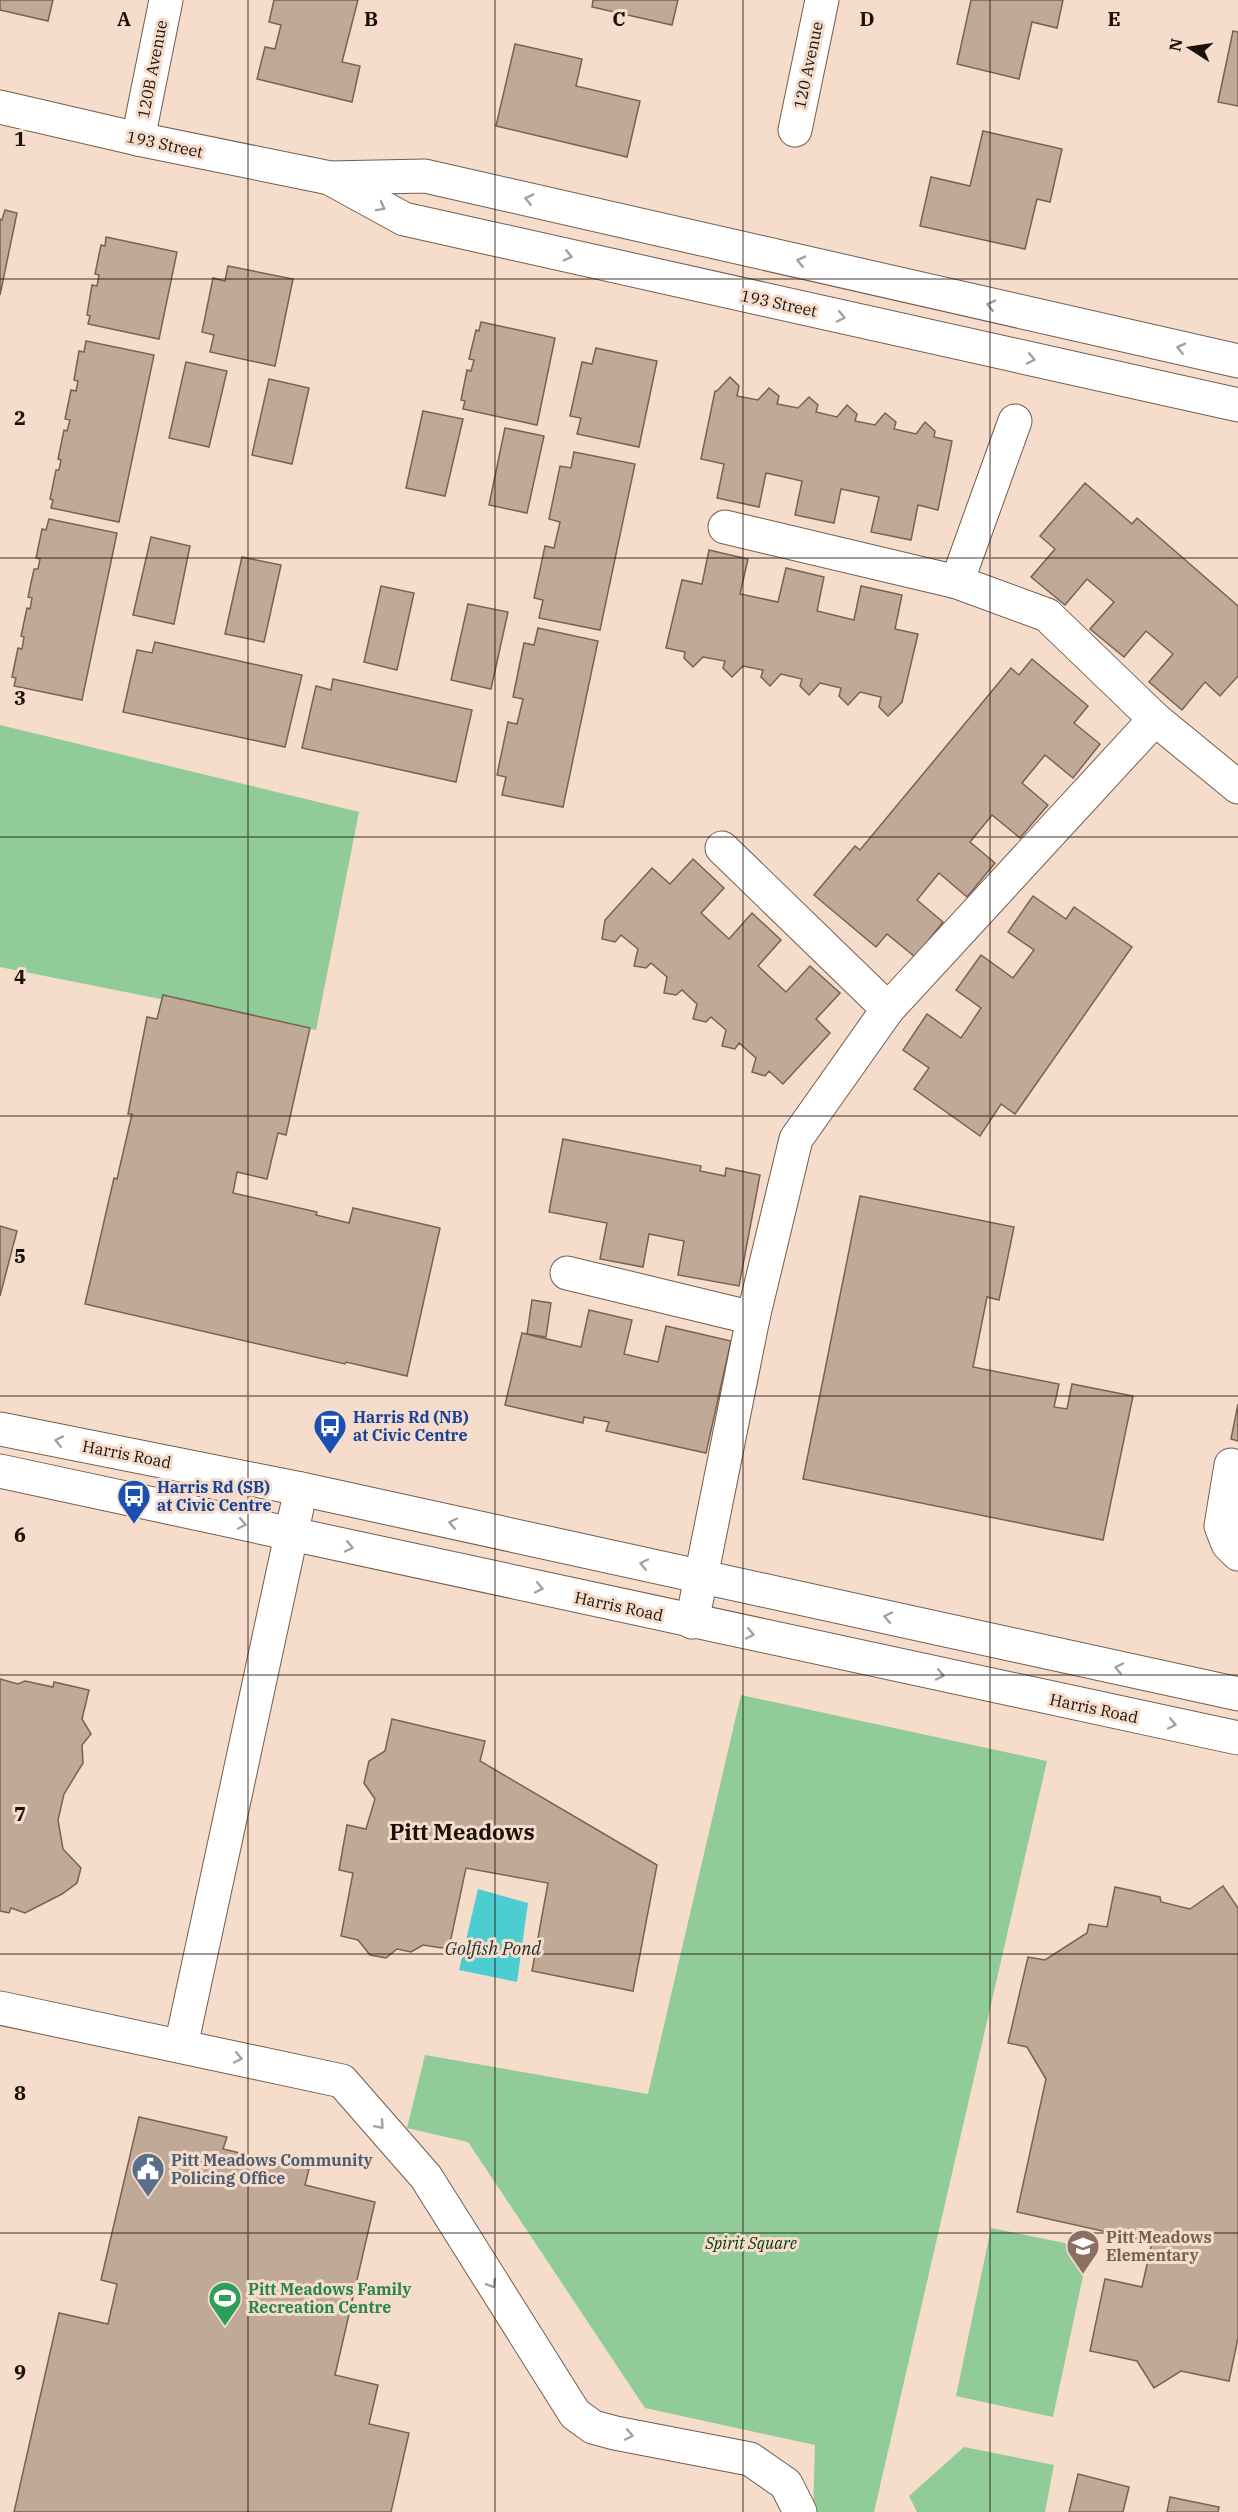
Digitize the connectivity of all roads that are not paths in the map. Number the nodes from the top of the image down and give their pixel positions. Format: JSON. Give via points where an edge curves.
{"nodes":[{"id":1,"x":166,"y":0,"type":"edge"},
{"id":2,"x":822,"y":0,"type":"edge"},
{"id":3,"x":0,"y":107,"type":"edge"},
{"id":4,"x":795,"y":130,"type":"dead end"},
{"id":5,"x":138,"y":139,"type":"junction"},
{"id":6,"x":330,"y":178,"type":"junction"},
{"id":7,"x":1238,"y":361,"type":"edge"},
{"id":8,"x":1238,"y":405,"type":"edge"},
{"id":9,"x":1015,"y":421,"type":"dead end"},
{"id":10,"x":724,"y":527,"type":"dead end"},
{"id":11,"x":957,"y":582,"type":"junction"},
{"id":12,"x":1155,"y":719,"type":"junction"},
{"id":13,"x":1238,"y":787,"type":"edge"},
{"id":14,"x":722,"y":848,"type":"dead end"},
{"id":15,"x":888,"y":1009,"type":"junction"},
{"id":16,"x":567,"y":1273,"type":"dead end"},
{"id":17,"x":753,"y":1318,"type":"junction"},
{"id":18,"x":0,"y":1429,"type":"edge"},
{"id":19,"x":1231,"y":1465,"type":"dead end"},
{"id":20,"x":0,"y":1471,"type":"edge"},
{"id":21,"x":301,"y":1489,"type":"junction"},
{"id":22,"x":292,"y":1535,"type":"junction"},
{"id":23,"x":1238,"y":1554,"type":"edge"},
{"id":24,"x":701,"y":1576,"type":"junction"},
{"id":25,"x":692,"y":1622,"type":"junction"},
{"id":26,"x":1238,"y":1694,"type":"edge"},
{"id":27,"x":1238,"y":1738,"type":"edge"},
{"id":28,"x":0,"y":2008,"type":"edge"},
{"id":29,"x":181,"y":2046,"type":"junction"},
{"id":30,"x":800,"y":2512,"type":"edge"}],
"edges":[{"from":1,"to":5,"type":"main road","name":"120B Avenue"},
{"from":2,"to":4,"type":"main road","name":"120 Avenue"},
{"from":3,"to":5,"type":"main road","name":"193 Street"},
{"from":5,"to":6,"type":"main road","name":"193 Street"},
{"from":7,"to":6,"type":"main road","name":"193 Street","one_way":true,"via":[[425,176]]},
{"from":6,"to":8,"type":"main road","name":"193 Street","one_way":true,"via":[[404,219]]},
{"from":9,"to":11,"type":"main road"},
{"from":10,"to":11,"type":"main road"},
{"from":11,"to":12,"type":"main road","via":[[1047,615]]},
{"from":12,"to":13,"type":"main road"},
{"from":12,"to":15,"type":"main road"},
{"from":14,"to":15,"type":"main road"},
{"from":15,"to":17,"type":"main road","via":[[796,1139]]},
{"from":16,"to":17,"type":"main road"},
{"from":17,"to":24,"type":"main road"},
{"from":21,"to":18,"type":"main road","name":"Harris Road","one_way":true},
{"from":19,"to":23,"type":"main road","via":[[1221,1526],[1228,1544]]},
{"from":20,"to":22,"type":"main road","name":"Harris Road","one_way":true},
{"from":21,"to":22,"type":"main road"},
{"from":24,"to":21,"type":"main road","name":"Harris Road","one_way":true},
{"from":22,"to":25,"type":"main road","name":"Harris Road","one_way":true},
{"from":22,"to":29,"type":"main road"},
{"from":24,"to":25,"type":"main road"},
{"from":26,"to":24,"type":"main road","name":"Harris Road","one_way":true},
{"from":25,"to":27,"type":"main road","name":"Harris Road","one_way":true},
{"from":28,"to":29,"type":"main road"},
{"from":29,"to":30,"type":"main road","one_way":true,"via":[[342,2081],[426,2177],[575,2414],[593,2427],[615,2433],[750,2459],[786,2484]]}]}
